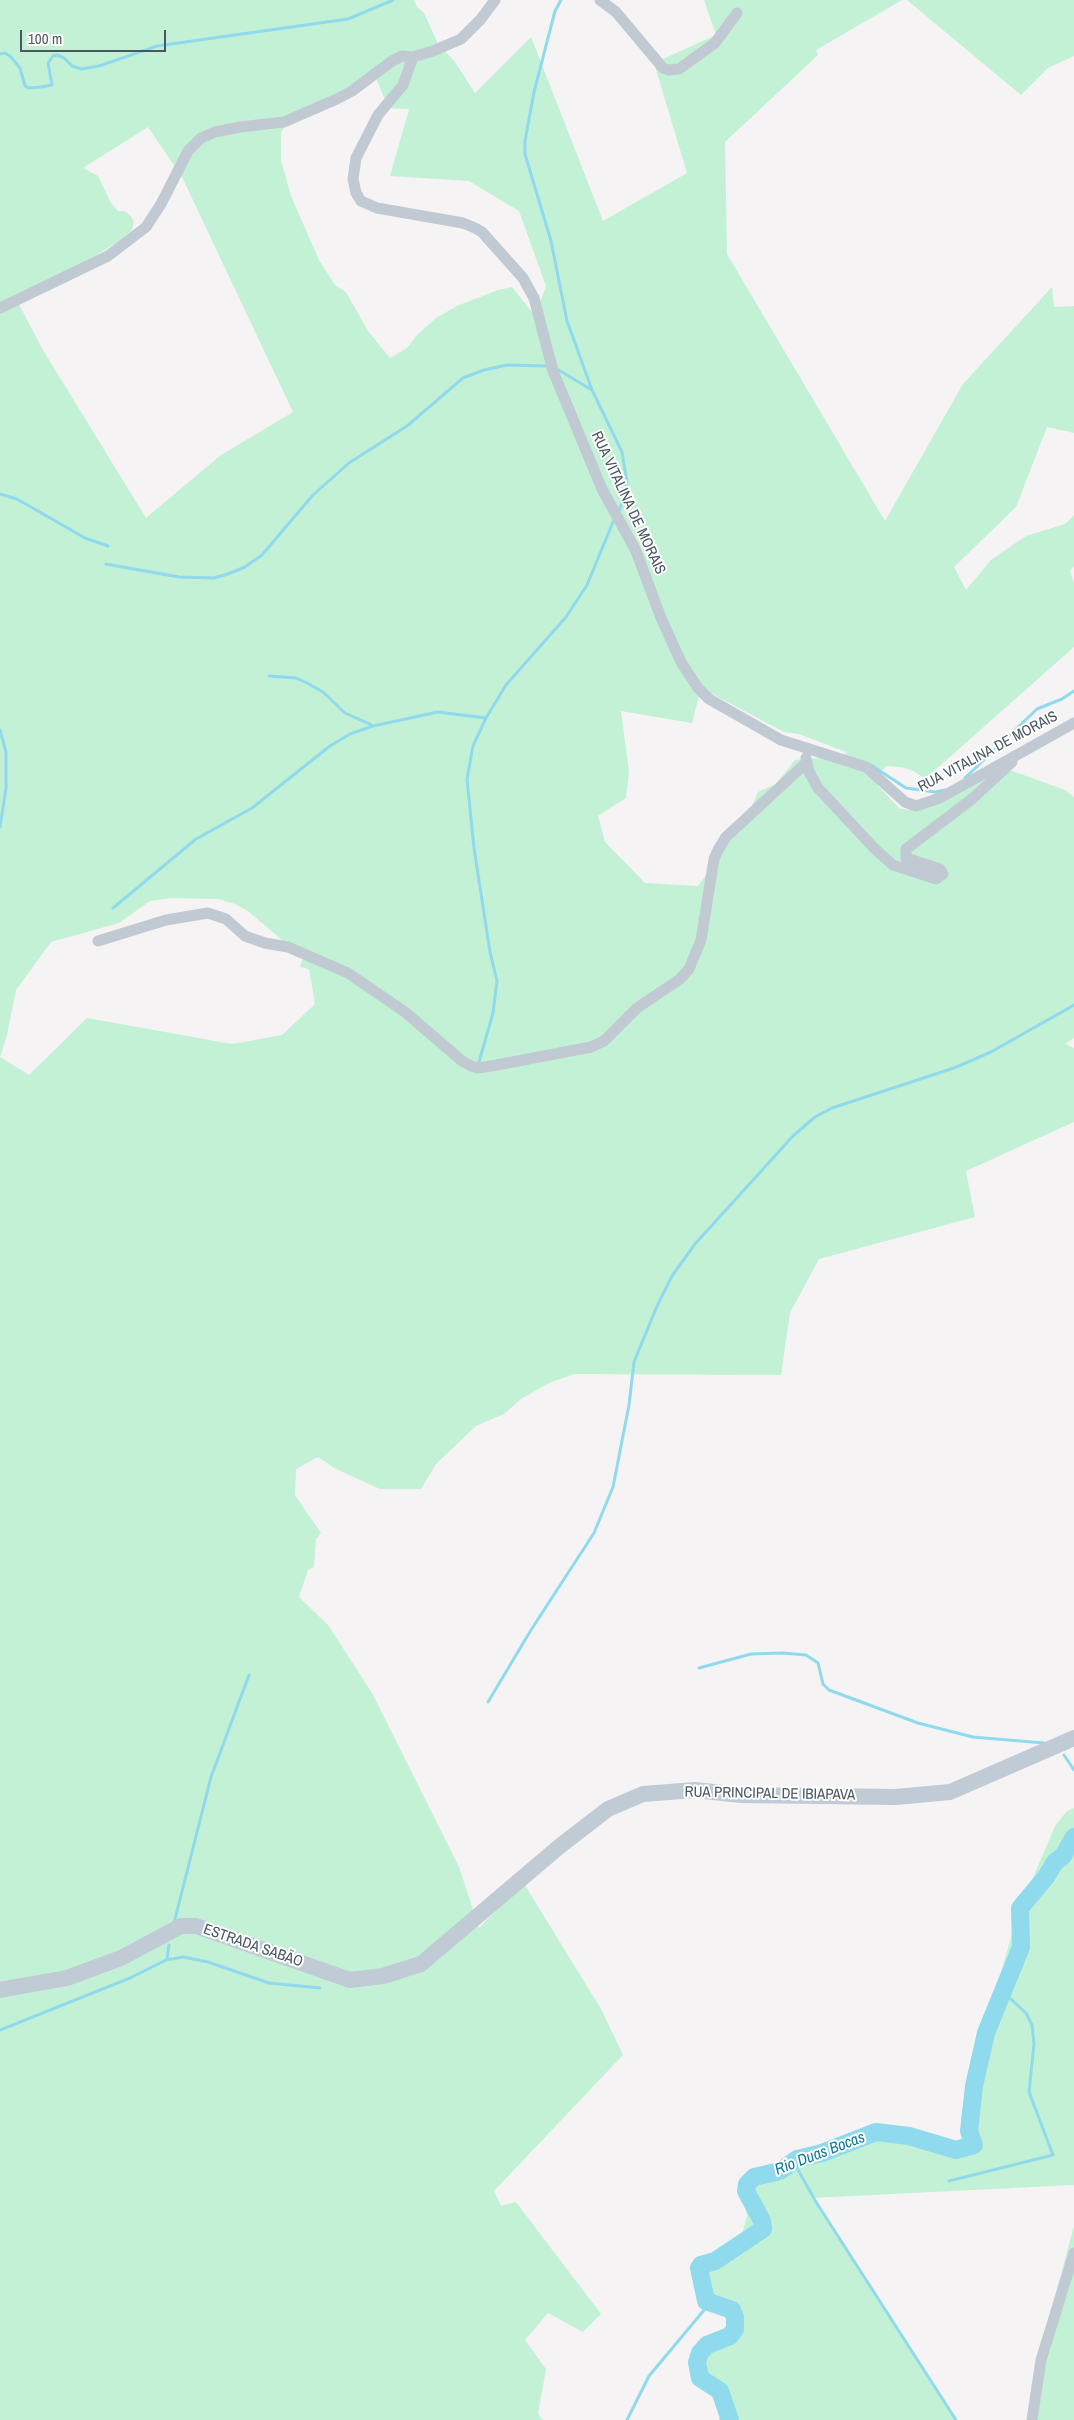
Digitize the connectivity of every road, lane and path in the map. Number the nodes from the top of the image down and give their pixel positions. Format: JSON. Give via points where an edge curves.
{"nodes":[{"id":1,"x":495,"y":0,"type":"edge"},
{"id":2,"x":600,"y":0,"type":"edge"},
{"id":3,"x":737,"y":13,"type":"dead end"},
{"id":4,"x":413,"y":57,"type":"junction"},
{"id":5,"x":0,"y":308,"type":"edge"},
{"id":6,"x":1074,"y":723,"type":"edge"},
{"id":7,"x":808,"y":750,"type":"junction"},
{"id":8,"x":1020,"y":754,"type":"junction"},
{"id":9,"x":806,"y":763,"type":"junction"},
{"id":10,"x":98,"y":941,"type":"dead end"},
{"id":11,"x":1074,"y":1738,"type":"edge"},
{"id":12,"x":492,"y":1903,"type":"joint"},
{"id":13,"x":0,"y":1990,"type":"edge"},
{"id":14,"x":1074,"y":2253,"type":"edge"},
{"id":15,"x":1032,"y":2420,"type":"edge"}],
"edges":[{"from":1,"to":4,"type":"street","via":[[461,39]]},
{"from":2,"to":3,"type":"street","via":[[616,12],[668,70],[679,69],[715,44]]},
{"from":4,"to":5,"type":"street","via":[[402,56],[392,61],[352,91],[284,122],[240,127],[201,138],[188,151],[162,204],[146,227],[108,256]]},
{"from":4,"to":7,"type":"street","name":"RUA VITALINA DE MORAIS","via":[[405,80],[378,115],[356,158],[353,179],[356,194],[361,201],[377,208],[476,228],[523,278],[534,298],[561,392],[608,502],[636,551],[660,618],[681,662],[709,699],[781,740]]},
{"from":6,"to":8,"type":"street","name":"RUA VITALINA DE MORAIS"},
{"from":7,"to":8,"type":"street","name":"RUA VITALINA DE MORAIS","via":[[866,768],[905,802],[916,806],[940,798]]},
{"from":7,"to":9,"type":"street"},
{"from":8,"to":9,"type":"street","via":[[936,829],[906,849],[906,858],[940,869],[943,874],[940,879],[893,865],[818,788]]},
{"from":9,"to":10,"type":"street","via":[[726,837],[718,850],[701,940],[689,969],[637,1008],[604,1041],[591,1047],[497,1065],[471,1066],[462,1062],[405,1012],[348,973],[288,947],[246,936],[226,919],[208,913],[166,920]]},
{"from":11,"to":12,"type":"street","name":"RUA PRINCIPAL DE IBIAPAVA","via":[[950,1792],[896,1797],[741,1795],[695,1790],[644,1794],[608,1809]]},
{"from":12,"to":13,"type":"street","name":"ESTRADA SABÄO","via":[[421,1964],[383,1976],[350,1980],[196,1926],[181,1926],[121,1958],[67,1978]]},
{"from":14,"to":15,"type":"street","via":[[1041,2360]]}]}
